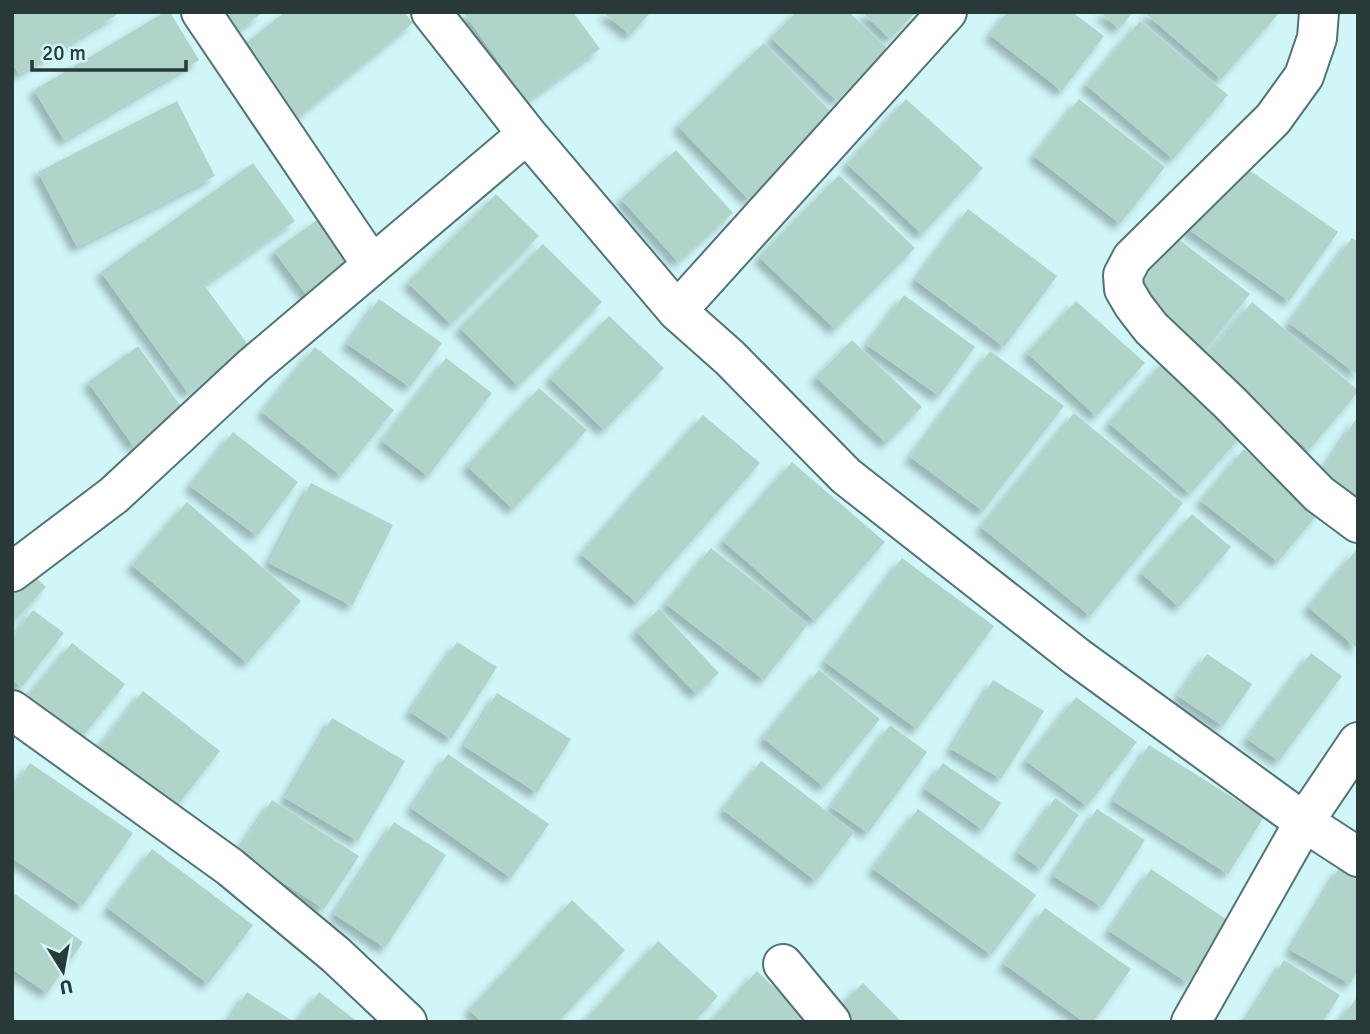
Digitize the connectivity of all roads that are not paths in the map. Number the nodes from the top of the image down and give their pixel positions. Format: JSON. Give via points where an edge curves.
{"nodes":[{"id":1,"x":201,"y":12,"type":"edge"},
{"id":2,"x":431,"y":12,"type":"edge"},
{"id":3,"x":947,"y":12,"type":"edge"},
{"id":4,"x":1319,"y":12,"type":"edge"},
{"id":5,"x":527,"y":134,"type":"junction"},
{"id":6,"x":372,"y":265,"type":"junction"},
{"id":7,"x":677,"y":311,"type":"junction"},
{"id":8,"x":1358,"y":523,"type":"edge"},
{"id":9,"x":25,"y":561,"type":"edge"},
{"id":10,"x":12,"y":710,"type":"edge"},
{"id":11,"x":1358,"y":742,"type":"edge"},
{"id":12,"x":1304,"y":822,"type":"junction"},
{"id":13,"x":1358,"y":858,"type":"edge"},
{"id":14,"x":783,"y":964,"type":"dead end"},
{"id":15,"x":407,"y":1022,"type":"edge"},
{"id":16,"x":831,"y":1022,"type":"edge"},
{"id":17,"x":1191,"y":1022,"type":"edge"}],
"edges":[{"from":1,"to":6,"type":"street"},
{"from":2,"to":5,"type":"street"},
{"from":3,"to":7,"type":"street"},
{"from":4,"to":8,"type":"street","via":[[1317,37],[1304,76],[1273,119],[1132,258],[1122,275],[1124,289],[1151,328],[1311,486]]},
{"from":5,"to":6,"type":"street"},
{"from":5,"to":7,"type":"street"},
{"from":6,"to":9,"type":"street","via":[[253,366],[114,495]]},
{"from":7,"to":12,"type":"street","via":[[846,476],[1077,657]]},
{"from":10,"to":15,"type":"street","via":[[230,867],[336,954]]},
{"from":11,"to":12,"type":"street"},
{"from":12,"to":13,"type":"street"},
{"from":12,"to":17,"type":"street"},
{"from":14,"to":16,"type":"street"}]}
